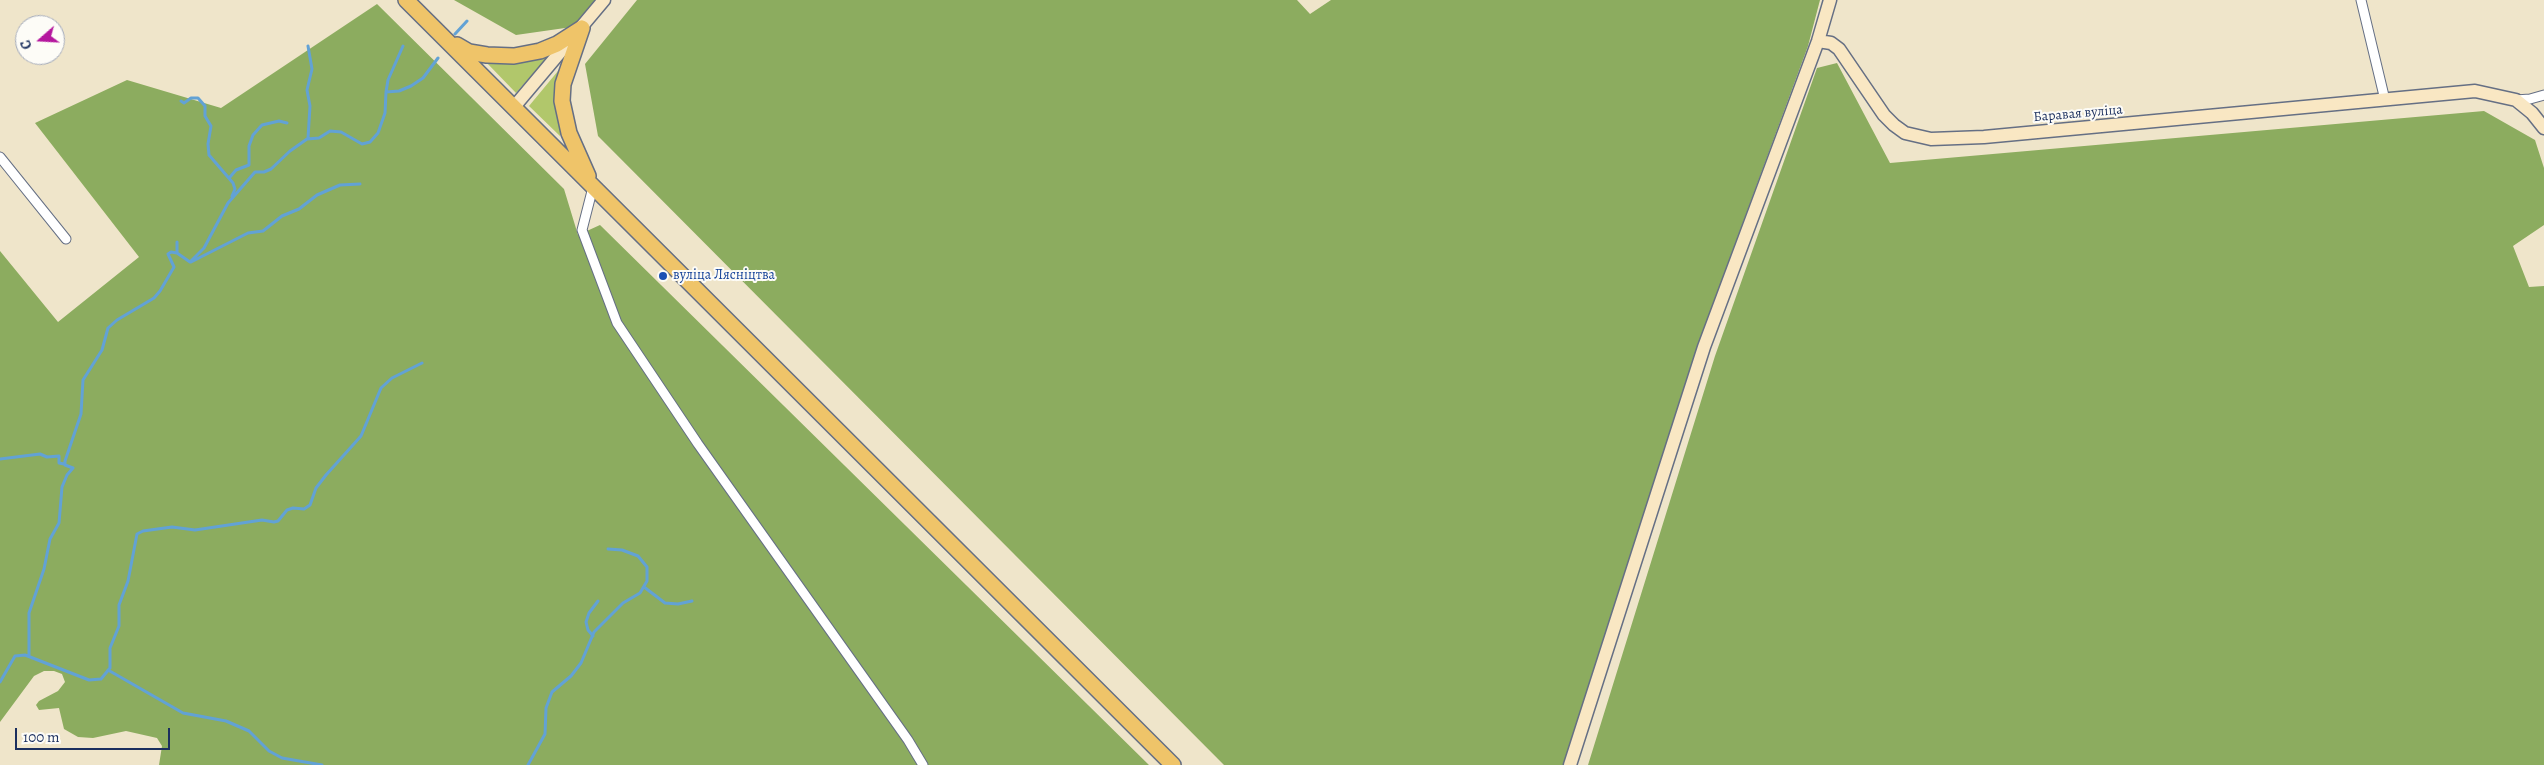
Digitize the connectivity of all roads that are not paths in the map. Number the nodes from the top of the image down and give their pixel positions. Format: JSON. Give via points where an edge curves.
{"nodes":[{"id":1,"x":406,"y":0,"type":"edge"},
{"id":2,"x":604,"y":0,"type":"edge"},
{"id":3,"x":1830,"y":0,"type":"edge"},
{"id":4,"x":2361,"y":0,"type":"edge"},
{"id":5,"x":582,"y":28,"type":"junction"},
{"id":6,"x":442,"y":36,"type":"junction"},
{"id":7,"x":1818,"y":41,"type":"junction"},
{"id":8,"x":2544,"y":95,"type":"edge"},
{"id":9,"x":2385,"y":100,"type":"junction"},
{"id":10,"x":2516,"y":100,"type":"junction"},
{"id":11,"x":514,"y":107,"type":"junction"},
{"id":12,"x":2544,"y":128,"type":"edge"},
{"id":13,"x":0,"y":157,"type":"edge"},
{"id":14,"x":593,"y":187,"type":"junction"},
{"id":15,"x":66,"y":239,"type":"dead end"},
{"id":16,"x":923,"y":765,"type":"edge"},
{"id":17,"x":1173,"y":765,"type":"edge"},
{"id":18,"x":1570,"y":765,"type":"edge"}],
"edges":[{"from":1,"to":6,"type":"main road"},
{"from":2,"to":5,"type":"street"},
{"from":3,"to":7,"type":"street"},
{"from":4,"to":9,"type":"street"},
{"from":5,"to":6,"type":"main road","via":[[557,44],[514,56],[469,52]]},
{"from":5,"to":11,"type":"street"},
{"from":5,"to":14,"type":"main road","via":[[562,84],[562,101],[569,133]]},
{"from":6,"to":11,"type":"main road"},
{"from":7,"to":9,"type":"street","name":"Баравая вуліца","via":[[1831,43],[1839,49],[1894,125],[1905,133],[1931,139],[1984,138]]},
{"from":7,"to":18,"type":"street","via":[[1704,347]]},
{"from":8,"to":10,"type":"street"},
{"from":9,"to":10,"type":"street","name":"Баравая вуліца","via":[[2475,91]]},
{"from":10,"to":12,"type":"street"},
{"from":11,"to":14,"type":"main road"},
{"from":13,"to":15,"type":"street"},
{"from":14,"to":16,"type":"street","via":[[582,230],[617,323]]},
{"from":14,"to":17,"type":"main road"}]}
